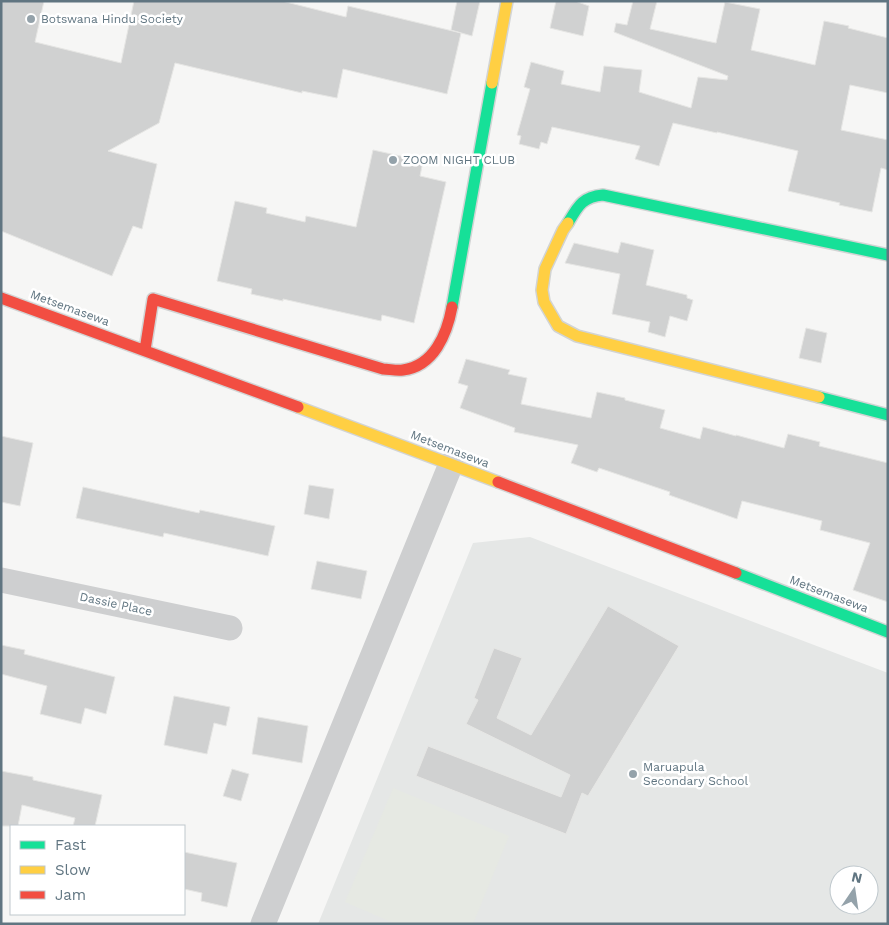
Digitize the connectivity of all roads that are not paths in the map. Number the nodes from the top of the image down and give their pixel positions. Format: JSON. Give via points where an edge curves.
{"nodes":[{"id":1,"x":507,"y":1,"type":"edge"},
{"id":2,"x":888,"y":255,"type":"edge"},
{"id":3,"x":1,"y":298,"type":"edge"},
{"id":4,"x":145,"y":350,"type":"junction"},
{"id":5,"x":888,"y":415,"type":"edge"},
{"id":6,"x":451,"y":464,"type":"junction"},
{"id":7,"x":1,"y":580,"type":"edge"},
{"id":8,"x":230,"y":628,"type":"dead end"},
{"id":9,"x":888,"y":632,"type":"edge"},
{"id":10,"x":263,"y":924,"type":"edge"}],
"edges":[{"from":1,"to":4,"type":"street","via":[[449,323],[432,355],[403,370],[383,369],[153,299]]},
{"from":2,"to":5,"type":"street","via":[[592,196],[580,204],[564,230],[545,269],[542,290],[544,302],[558,326],[577,336]]},
{"from":3,"to":4,"type":"street","name":"Metsemasewa"},
{"from":4,"to":6,"type":"street","name":"Metsemasewa"},
{"from":6,"to":9,"type":"street","name":"Metsemasewa"},
{"from":6,"to":10,"type":"street"},
{"from":7,"to":8,"type":"street","name":"Dassie Place"}]}
